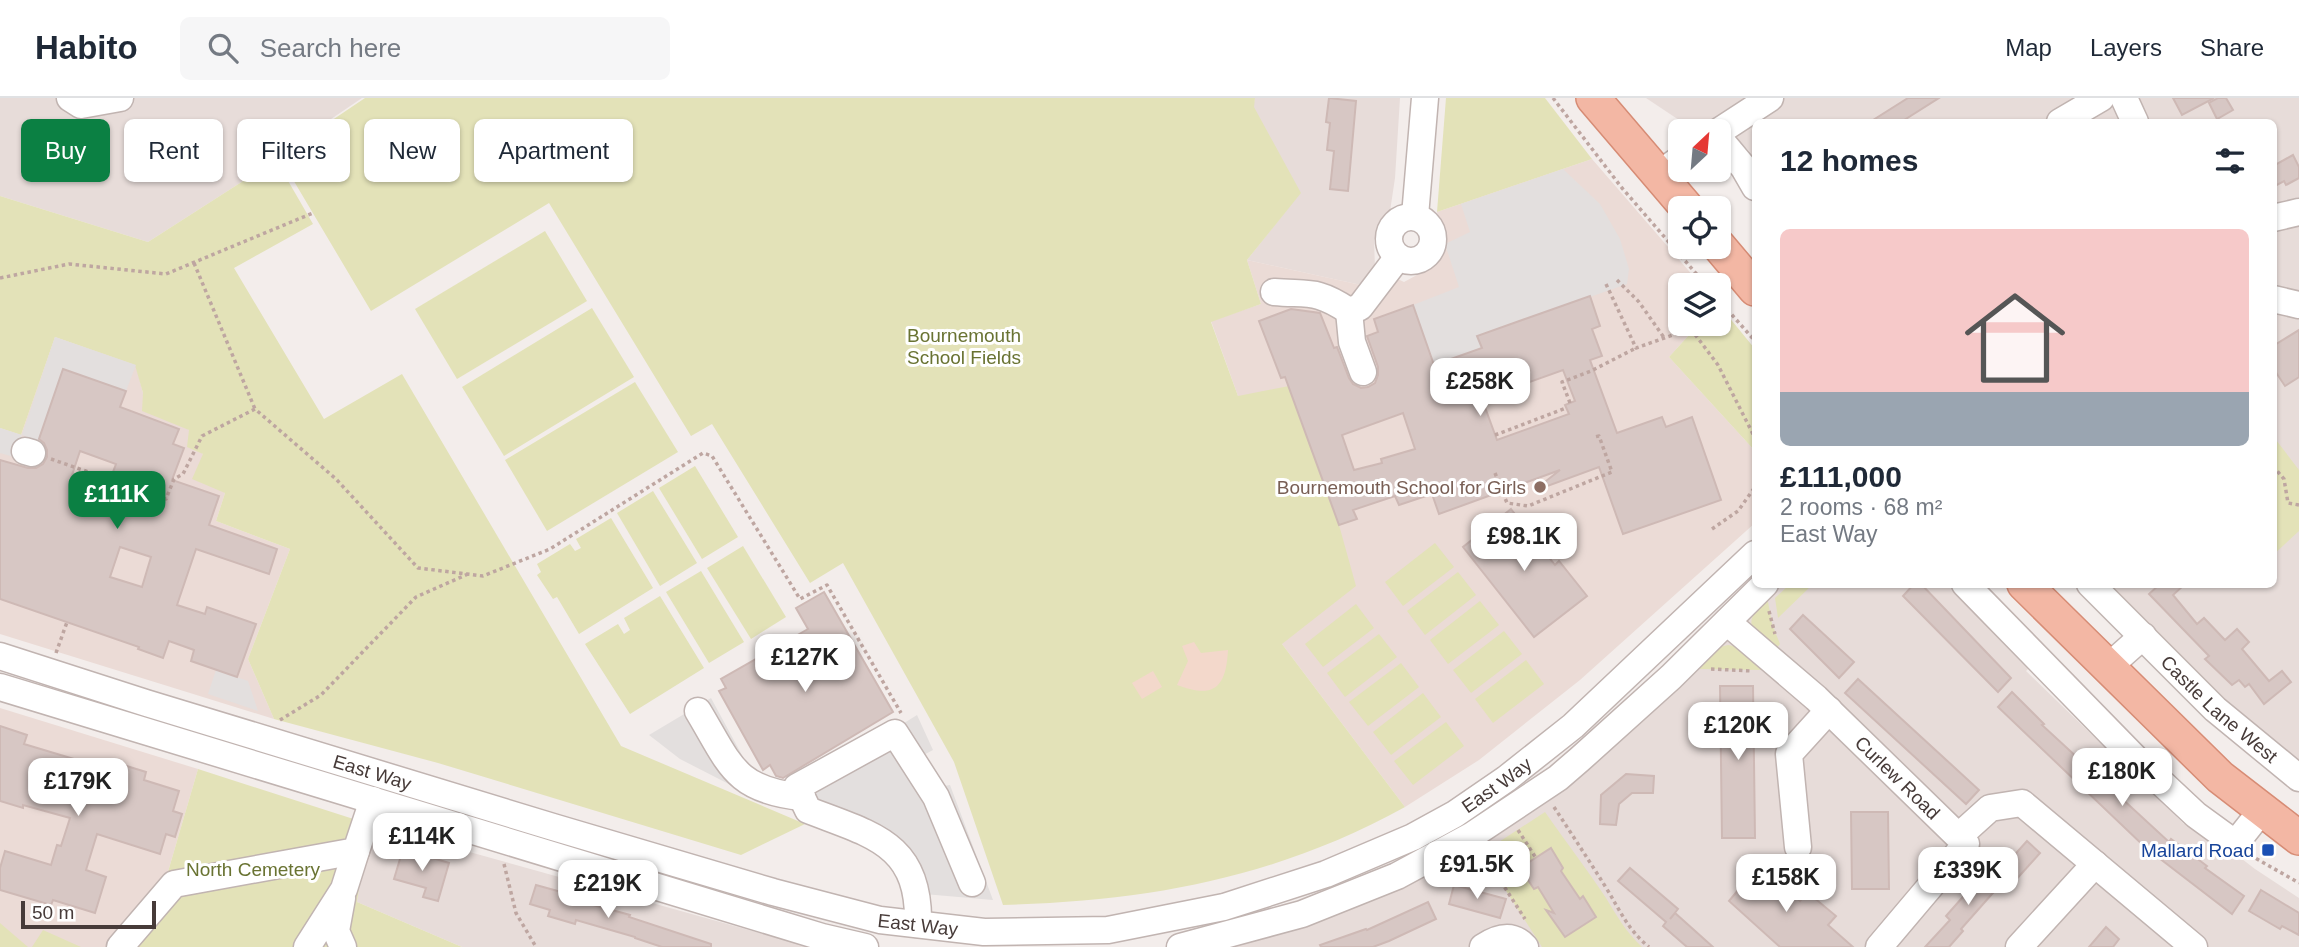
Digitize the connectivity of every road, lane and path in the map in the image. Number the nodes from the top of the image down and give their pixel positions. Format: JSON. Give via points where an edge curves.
{"nodes":[{"id":1,"x":70,"y":98,"type":"edge"},
{"id":2,"x":120,"y":98,"type":"edge"},
{"id":3,"x":1425,"y":98,"type":"edge"},
{"id":4,"x":1553,"y":98,"type":"edge"},
{"id":5,"x":1592,"y":98,"type":"edge"},
{"id":6,"x":1770,"y":98,"type":"edge"},
{"id":7,"x":2101,"y":98,"type":"edge"},
{"id":8,"x":2124,"y":98,"type":"edge"},
{"id":9,"x":2065,"y":119,"type":"edge"},
{"id":10,"x":2134,"y":119,"type":"edge"},
{"id":11,"x":1731,"y":124,"type":"edge"},
{"id":12,"x":1731,"y":152,"type":"edge"},
{"id":13,"x":1668,"y":166,"type":"edge"},
{"id":14,"x":1752,"y":182,"type":"edge"},
{"id":15,"x":2299,"y":212,"type":"edge"},
{"id":16,"x":313,"y":213,"type":"dead end"},
{"id":17,"x":2277,"y":217,"type":"edge"},
{"id":18,"x":1730,"y":259,"type":"edge"},
{"id":19,"x":194,"y":262,"type":"junction"},
{"id":20,"x":1696,"y":273,"type":"edge"},
{"id":21,"x":0,"y":278,"type":"edge"},
{"id":22,"x":1617,"y":280,"type":"dead end"},
{"id":23,"x":1606,"y":285,"type":"dead end"},
{"id":24,"x":1752,"y":285,"type":"edge"},
{"id":25,"x":1274,"y":292,"type":"dead end"},
{"id":26,"x":2277,"y":300,"type":"edge"},
{"id":27,"x":2299,"y":305,"type":"edge"},
{"id":28,"x":1349,"y":311,"type":"junction"},
{"id":29,"x":1731,"y":314,"type":"edge"},
{"id":30,"x":1673,"y":336,"type":"edge"},
{"id":31,"x":1696,"y":336,"type":"edge"},
{"id":32,"x":1752,"y":338,"type":"edge"},
{"id":33,"x":1665,"y":339,"type":"junction"},
{"id":34,"x":1636,"y":348,"type":"junction"},
{"id":35,"x":1363,"y":372,"type":"dead end"},
{"id":36,"x":1570,"y":403,"type":"dead end"},
{"id":37,"x":1566,"y":408,"type":"dead end"},
{"id":38,"x":255,"y":410,"type":"junction"},
{"id":39,"x":1752,"y":432,"type":"edge"},
{"id":40,"x":1495,"y":435,"type":"dead end"},
{"id":41,"x":1594,"y":437,"type":"dead end"},
{"id":42,"x":29,"y":452,"type":"dead end"},
{"id":43,"x":2277,"y":471,"type":"edge"},
{"id":44,"x":1495,"y":473,"type":"dead end"},
{"id":45,"x":1752,"y":491,"type":"edge"},
{"id":46,"x":2299,"y":505,"type":"edge"},
{"id":47,"x":1712,"y":529,"type":"dead end"},
{"id":48,"x":1752,"y":557,"type":"edge"},
{"id":49,"x":468,"y":574,"type":"junction"},
{"id":50,"x":1761,"y":588,"type":"edge"},
{"id":51,"x":1969,"y":588,"type":"edge"},
{"id":52,"x":2028,"y":588,"type":"edge"},
{"id":53,"x":2094,"y":588,"type":"edge"},
{"id":54,"x":67,"y":622,"type":"dead end"},
{"id":55,"x":1727,"y":622,"type":"junction"},
{"id":56,"x":2143,"y":636,"type":"junction"},
{"id":57,"x":0,"y":656,"type":"edge"},
{"id":58,"x":2107,"y":668,"type":"junction"},
{"id":59,"x":62,"y":675,"type":"junction"},
{"id":60,"x":0,"y":687,"type":"edge"},
{"id":61,"x":146,"y":703,"type":"junction"},
{"id":62,"x":1829,"y":710,"type":"junction"},
{"id":63,"x":698,"y":711,"type":"dead end"},
{"id":64,"x":902,"y":714,"type":"dead end"},
{"id":65,"x":138,"y":729,"type":"junction"},
{"id":66,"x":1561,"y":735,"type":"junction"},
{"id":67,"x":272,"y":742,"type":"junction"},
{"id":68,"x":319,"y":756,"type":"junction"},
{"id":69,"x":1580,"y":759,"type":"junction"},
{"id":70,"x":2299,"y":778,"type":"edge"},
{"id":71,"x":312,"y":782,"type":"junction"},
{"id":72,"x":1541,"y":788,"type":"junction"},
{"id":73,"x":373,"y":800,"type":"junction"},
{"id":74,"x":805,"y":804,"type":"junction"},
{"id":75,"x":2285,"y":826,"type":"edge"},
{"id":76,"x":1430,"y":828,"type":"junction"},
{"id":77,"x":1509,"y":835,"type":"dead end"},
{"id":78,"x":1959,"y":836,"type":"junction"},
{"id":79,"x":2229,"y":839,"type":"junction"},
{"id":80,"x":505,"y":841,"type":"junction"},
{"id":81,"x":1481,"y":845,"type":"junction"},
{"id":82,"x":1798,"y":847,"type":"dead end"},
{"id":83,"x":356,"y":851,"type":"junction"},
{"id":84,"x":1438,"y":853,"type":"junction"},
{"id":85,"x":1536,"y":858,"type":"dead end"},
{"id":86,"x":2095,"y":864,"type":"junction"},
{"id":87,"x":972,"y":883,"type":"dead end"},
{"id":88,"x":2299,"y":883,"type":"edge"},
{"id":89,"x":344,"y":889,"type":"junction"},
{"id":90,"x":861,"y":915,"type":"junction"},
{"id":91,"x":918,"y":924,"type":"junction"},
{"id":92,"x":1528,"y":937,"type":"edge"},
{"id":93,"x":983,"y":939,"type":"edge"},
{"id":94,"x":1893,"y":942,"type":"edge"},
{"id":95,"x":861,"y":946,"type":"edge"},
{"id":96,"x":120,"y":947,"type":"edge"},
{"id":97,"x":307,"y":947,"type":"edge"},
{"id":98,"x":343,"y":947,"type":"edge"},
{"id":99,"x":536,"y":947,"type":"edge"},
{"id":100,"x":1180,"y":947,"type":"edge"},
{"id":101,"x":1483,"y":947,"type":"edge"},
{"id":102,"x":1649,"y":947,"type":"edge"},
{"id":103,"x":2019,"y":947,"type":"edge"},
{"id":104,"x":2194,"y":947,"type":"edge"}],
"edges":[{"from":1,"to":2,"type":"street","via":[[81,105]]},
{"from":3,"to":28,"type":"street","via":[[1415,216],[1397,221],[1389,233],[1389,245],[1398,257],[1360,307]]},
{"from":4,"to":20,"type":"path"},
{"from":5,"to":13,"type":"main road"},
{"from":6,"to":11,"type":"street"},
{"from":7,"to":9,"type":"street"},
{"from":8,"to":10,"type":"street"},
{"from":12,"to":14,"type":"street"},
{"from":15,"to":17,"type":"street"},
{"from":16,"to":19,"type":"path"},
{"from":18,"to":24,"type":"main road"},
{"from":19,"to":21,"type":"path","via":[[166,274],[69,264]]},
{"from":19,"to":38,"type":"path"},
{"from":22,"to":33,"type":"path"},
{"from":23,"to":34,"type":"path"},
{"from":25,"to":28,"type":"street","via":[[1317,294]]},
{"from":26,"to":27,"type":"street"},
{"from":28,"to":35,"type":"street","via":[[1352,342]]},
{"from":29,"to":32,"type":"path"},
{"from":30,"to":33,"type":"path"},
{"from":31,"to":39,"type":"path","via":[[1718,365]]},
{"from":33,"to":34,"type":"path"},
{"from":34,"to":36,"type":"path","via":[[1562,382]]},
{"from":37,"to":40,"type":"path"},
{"from":38,"to":42,"type":"path","via":[[202,436],[166,499]]},
{"from":38,"to":49,"type":"path","via":[[335,479],[418,568]]},
{"from":41,"to":44,"type":"path","via":[[1599,436],[1612,472],[1528,506],[1507,503]]},
{"from":43,"to":46,"type":"path","via":[[2284,479],[2288,503]]},
{"from":45,"to":47,"type":"path","via":[[1738,511]]},
{"from":48,"to":66,"type":"street","name":"East Way"},
{"from":49,"to":64,"type":"path","via":[[483,576],[550,549],[704,453],[712,456],[800,599],[827,585]]},
{"from":49,"to":67,"type":"path","via":[[416,597],[321,695],[280,720]]},
{"from":50,"to":55,"type":"street","name":"East Way"},
{"from":51,"to":79,"type":"street","via":[[2134,758]]},
{"from":52,"to":58,"type":"main road"},
{"from":53,"to":56,"type":"street","name":"Castle Lane West"},
{"from":54,"to":59,"type":"path","via":[[55,651]]},
{"from":55,"to":62,"type":"street","name":"Curlew Road"},
{"from":55,"to":69,"type":"street","name":"East Way"},
{"from":56,"to":58,"type":"street"},
{"from":56,"to":70,"type":"street","name":"Castle Lane West","via":[[2215,709]]},
{"from":57,"to":59,"type":"street","name":"East Way"},
{"from":58,"to":75,"type":"main road","via":[[2220,777]]},
{"from":59,"to":61,"type":"street","name":"East Way"},
{"from":60,"to":65,"type":"street","name":"East Way"},
{"from":61,"to":65,"type":"street"},
{"from":61,"to":67,"type":"street","name":"East Way"},
{"from":62,"to":78,"type":"street","name":"Curlew Road"},
{"from":62,"to":82,"type":"street","via":[[1789,754]]},
{"from":63,"to":74,"type":"street","via":[[743,779]]},
{"from":65,"to":71,"type":"street","name":"East Way"},
{"from":66,"to":69,"type":"street"},
{"from":66,"to":76,"type":"street","name":"East Way","via":[[1506,779]]},
{"from":67,"to":68,"type":"street","name":"East Way"},
{"from":68,"to":71,"type":"street"},
{"from":68,"to":90,"type":"street","name":"East Way"},
{"from":69,"to":72,"type":"street","name":"East Way"},
{"from":71,"to":73,"type":"street","name":"East Way"},
{"from":72,"to":81,"type":"street","name":"East Way"},
{"from":72,"to":102,"type":"path","via":[[1623,919]]},
{"from":73,"to":80,"type":"street","name":"East Way"},
{"from":73,"to":83,"type":"street"},
{"from":74,"to":87,"type":"street","via":[[797,787],[895,733],[936,797]]},
{"from":74,"to":91,"type":"street","via":[[896,852],[911,873],[919,904]]},
{"from":75,"to":79,"type":"street"},
{"from":76,"to":84,"type":"street"},
{"from":76,"to":93,"type":"street","name":"East Way","via":[[1326,874],[1224,907],[1108,930]]},
{"from":77,"to":85,"type":"path","via":[[1518,829]]},
{"from":78,"to":86,"type":"street","via":[[1990,808],[2022,803]]},
{"from":78,"to":94,"type":"street","via":[[1966,844]]},
{"from":79,"to":88,"type":"path"},
{"from":80,"to":95,"type":"street","name":"East Way"},
{"from":80,"to":99,"type":"path","via":[[504,867],[516,913]]},
{"from":81,"to":84,"type":"street","name":"East Way"},
{"from":81,"to":92,"type":"path"},
{"from":83,"to":89,"type":"street"},
{"from":83,"to":96,"type":"street","via":[[174,884]]},
{"from":84,"to":100,"type":"street","name":"East Way","via":[[1397,876],[1302,914]]},
{"from":86,"to":103,"type":"street"},
{"from":86,"to":104,"type":"street"},
{"from":89,"to":97,"type":"street"},
{"from":89,"to":98,"type":"street","via":[[336,931]]},
{"from":90,"to":91,"type":"street","name":"East Way"},
{"from":90,"to":95,"type":"street"},
{"from":91,"to":93,"type":"street","name":"East Way"},
{"from":92,"to":101,"type":"street","via":[[1496,939]]}]}
